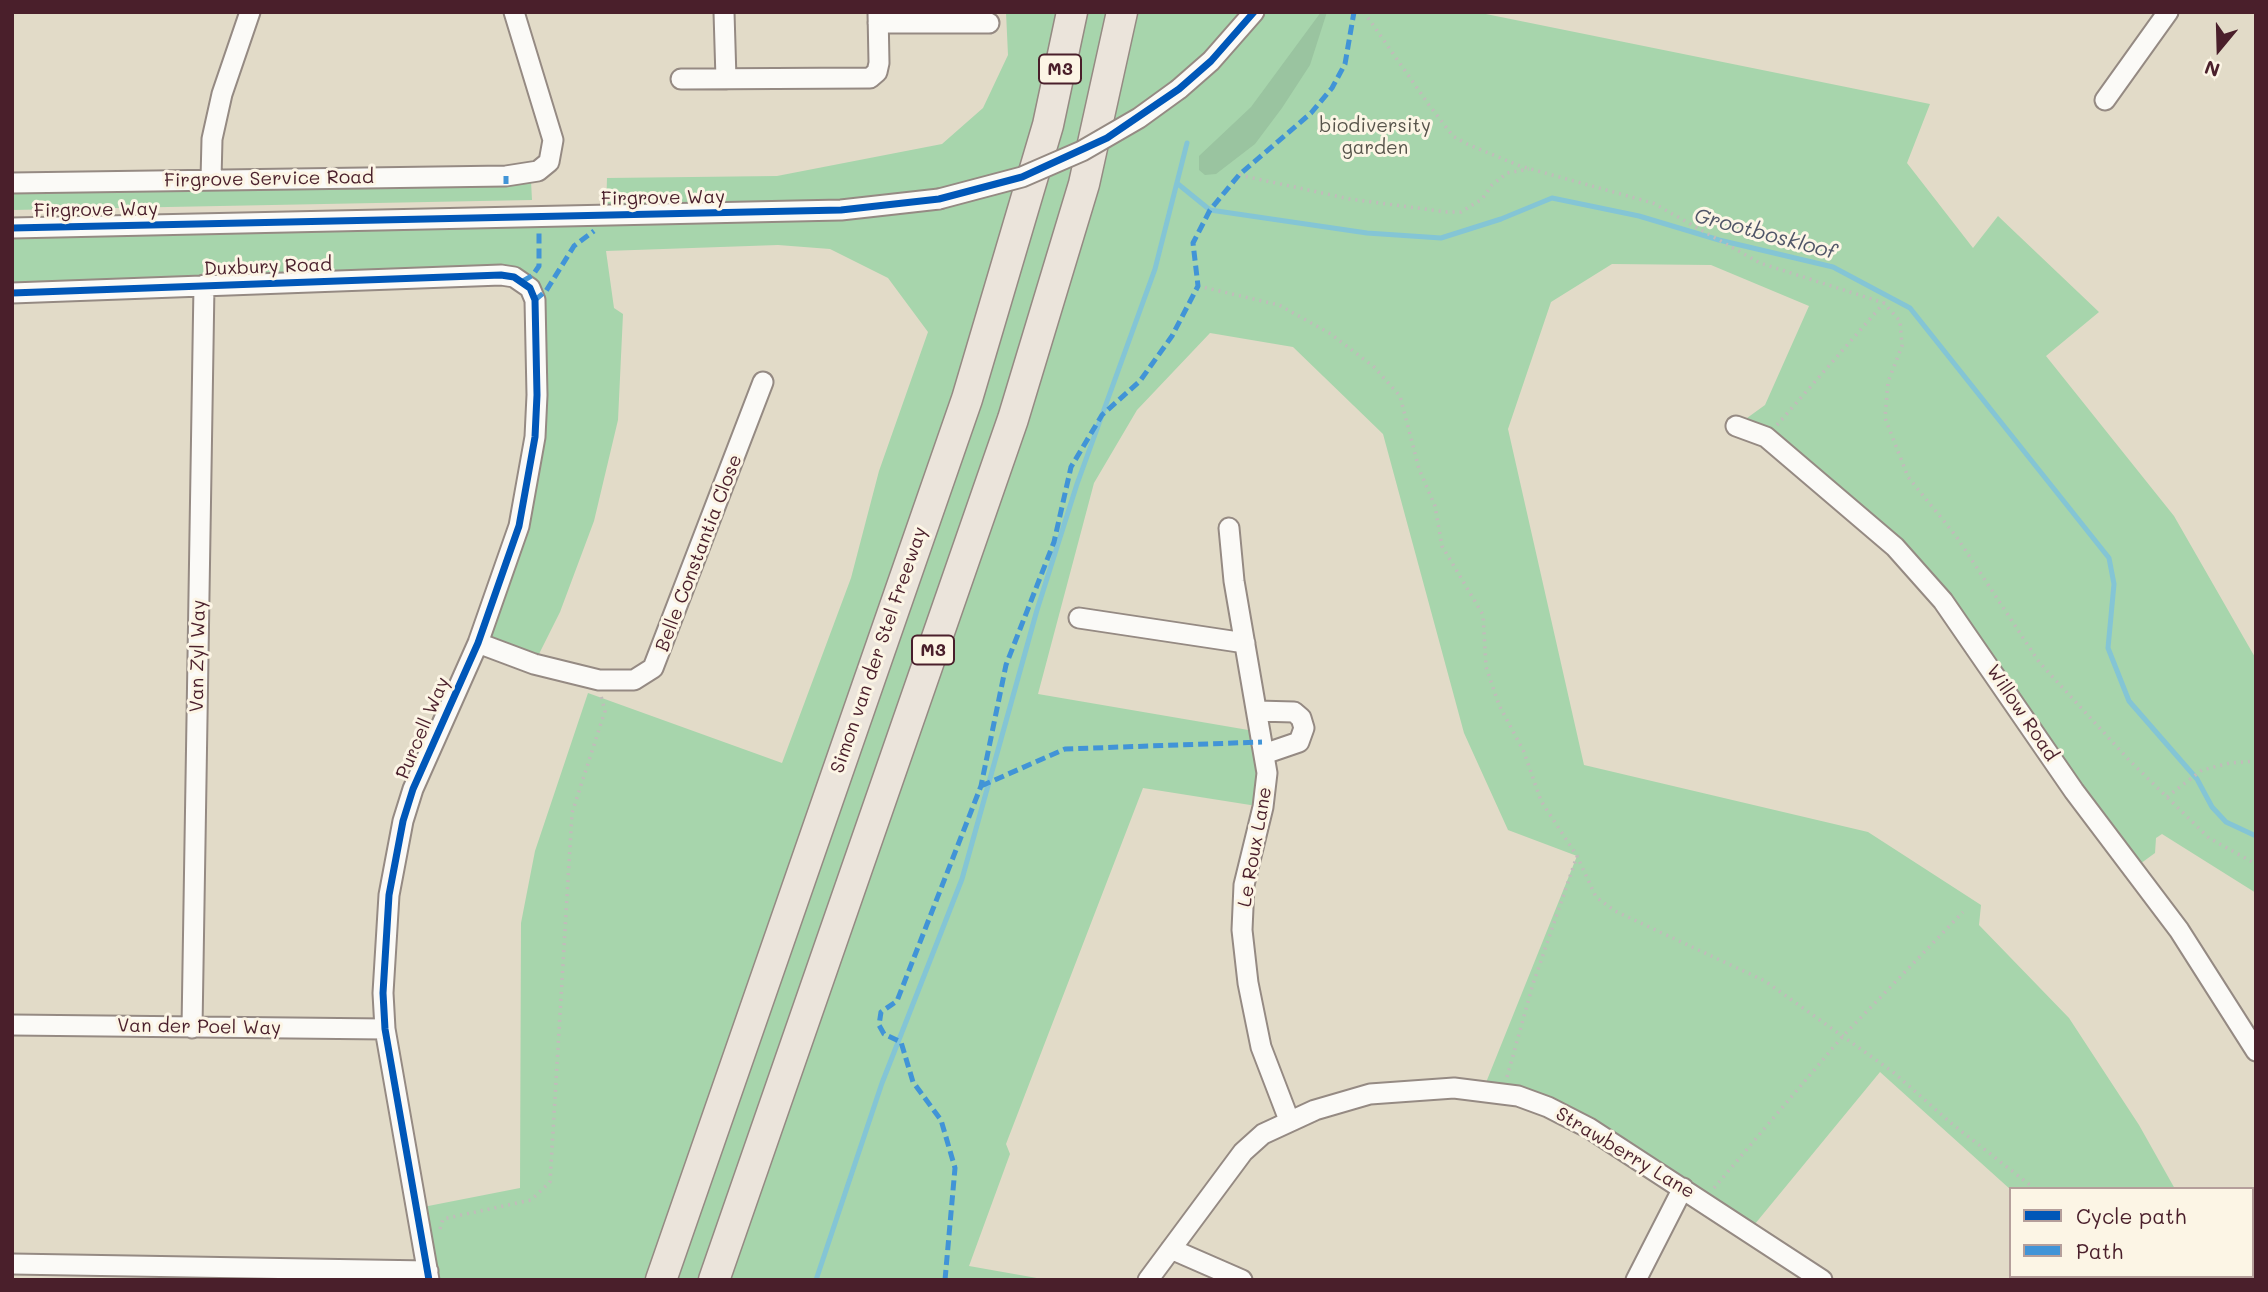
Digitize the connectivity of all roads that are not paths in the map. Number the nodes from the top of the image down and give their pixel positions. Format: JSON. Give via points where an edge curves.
{"nodes":[{"id":1,"x":250,"y":12,"type":"edge"},
{"id":2,"x":514,"y":12,"type":"edge"},
{"id":3,"x":724,"y":12,"type":"edge"},
{"id":4,"x":1072,"y":12,"type":"edge"},
{"id":5,"x":1122,"y":12,"type":"edge"},
{"id":6,"x":1254,"y":12,"type":"edge"},
{"id":7,"x":2168,"y":12,"type":"edge"},
{"id":8,"x":878,"y":18,"type":"edge"},
{"id":9,"x":989,"y":23,"type":"dead end"},
{"id":10,"x":681,"y":79,"type":"dead end"},
{"id":11,"x":726,"y":79,"type":"junction"},
{"id":12,"x":2105,"y":100,"type":"dead end"},
{"id":13,"x":211,"y":179,"type":"junction"},
{"id":14,"x":12,"y":183,"type":"edge"},
{"id":15,"x":12,"y":228,"type":"edge"},
{"id":16,"x":523,"y":281,"type":"joint"},
{"id":17,"x":204,"y":285,"type":"junction"},
{"id":18,"x":12,"y":293,"type":"edge"},
{"id":19,"x":763,"y":382,"type":"dead end"},
{"id":20,"x":1737,"y":426,"type":"dead end"},
{"id":21,"x":1228,"y":528,"type":"dead end"},
{"id":22,"x":1079,"y":618,"type":"dead end"},
{"id":23,"x":478,"y":643,"type":"junction"},
{"id":24,"x":1245,"y":643,"type":"junction"},
{"id":25,"x":1257,"y":712,"type":"junction"},
{"id":26,"x":1264,"y":754,"type":"junction"},
{"id":27,"x":12,"y":1025,"type":"edge"},
{"id":28,"x":192,"y":1028,"type":"junction"},
{"id":29,"x":385,"y":1029,"type":"junction"},
{"id":30,"x":2256,"y":1051,"type":"edge"},
{"id":31,"x":1289,"y":1120,"type":"junction"},
{"id":32,"x":1683,"y":1188,"type":"junction"},
{"id":33,"x":1171,"y":1249,"type":"junction"},
{"id":34,"x":12,"y":1264,"type":"edge"},
{"id":35,"x":202,"y":1274,"type":"edge"},
{"id":36,"x":428,"y":1275,"type":"edge"},
{"id":37,"x":661,"y":1280,"type":"edge"},
{"id":38,"x":714,"y":1280,"type":"edge"},
{"id":39,"x":1148,"y":1280,"type":"edge"},
{"id":40,"x":1242,"y":1280,"type":"edge"},
{"id":41,"x":1636,"y":1280,"type":"edge"},
{"id":42,"x":1822,"y":1280,"type":"edge"}],
"edges":[{"from":1,"to":13,"type":"street","via":[[222,94],[212,139]]},
{"from":2,"to":13,"type":"street","name":"Firgrove Service Road","via":[[553,140],[545,167],[526,175]]},
{"from":3,"to":11,"type":"street"},
{"from":4,"to":37,"type":"highway","name":"Simon van der Stel Freeway","number":"M3","via":[[1048,125],[967,399]]},
{"from":5,"to":38,"type":"highway","number":"M3","via":[[1084,184],[1013,419]]},
{"from":6,"to":15,"type":"street","name":"Firgrove Way","bridge":true,"via":[[1179,89],[1139,118],[1082,151],[1022,177],[939,199],[841,210]]},
{"from":7,"to":12,"type":"street"},
{"from":8,"to":9,"type":"street"},
{"from":8,"to":11,"type":"street","via":[[879,62],[870,79]]},
{"from":10,"to":11,"type":"street"},
{"from":13,"to":14,"type":"street","name":"Firgrove Service Road"},
{"from":16,"to":17,"type":"street","name":"Duxbury Road","via":[[501,275]]},
{"from":16,"to":23,"type":"street","name":"Purcell Way","via":[[535,300],[535,437],[519,526]]},
{"from":17,"to":18,"type":"street","name":"Duxbury Road"},
{"from":17,"to":28,"type":"street","name":"Van Zyl Way"},
{"from":19,"to":23,"type":"street","name":"Belle Constantia Close","via":[[653,668],[634,680],[599,680],[534,664]]},
{"from":20,"to":30,"type":"street","name":"Willow Road","via":[[1766,437],[1895,547],[1943,601],[2074,791],[2179,930]]},
{"from":21,"to":24,"type":"street","name":"Le Roux Lane"},
{"from":22,"to":24,"type":"street"},
{"from":23,"to":29,"type":"street","name":"Purcell Way","via":[[432,742],[403,821],[389,895]]},
{"from":24,"to":25,"type":"street","name":"Le Roux Lane"},
{"from":25,"to":26,"type":"street","name":"Le Roux Lane"},
{"from":25,"to":26,"type":"street","via":[[1294,712],[1304,728],[1299,742]]},
{"from":26,"to":31,"type":"street","name":"Le Roux Lane","via":[[1268,773],[1244,885],[1242,930],[1261,1046]]},
{"from":27,"to":28,"type":"street","name":"Van der Poel Way"},
{"from":28,"to":29,"type":"street","name":"Van der Poel Way"},
{"from":29,"to":36,"type":"street","name":"Purcell Way"},
{"from":31,"to":32,"type":"street","name":"Strawberry Lane","via":[[1338,1102],[1409,1089],[1483,1090],[1548,1107]]},
{"from":31,"to":33,"type":"street","name":"Strawberry Lane","via":[[1243,1152]]},
{"from":32,"to":41,"type":"street"},
{"from":32,"to":42,"type":"street","name":"Strawberry Lane"},
{"from":33,"to":39,"type":"street","name":"Strawberry Lane"},
{"from":33,"to":40,"type":"street"},
{"from":34,"to":35,"type":"street"},
{"from":35,"to":36,"type":"street"}]}
